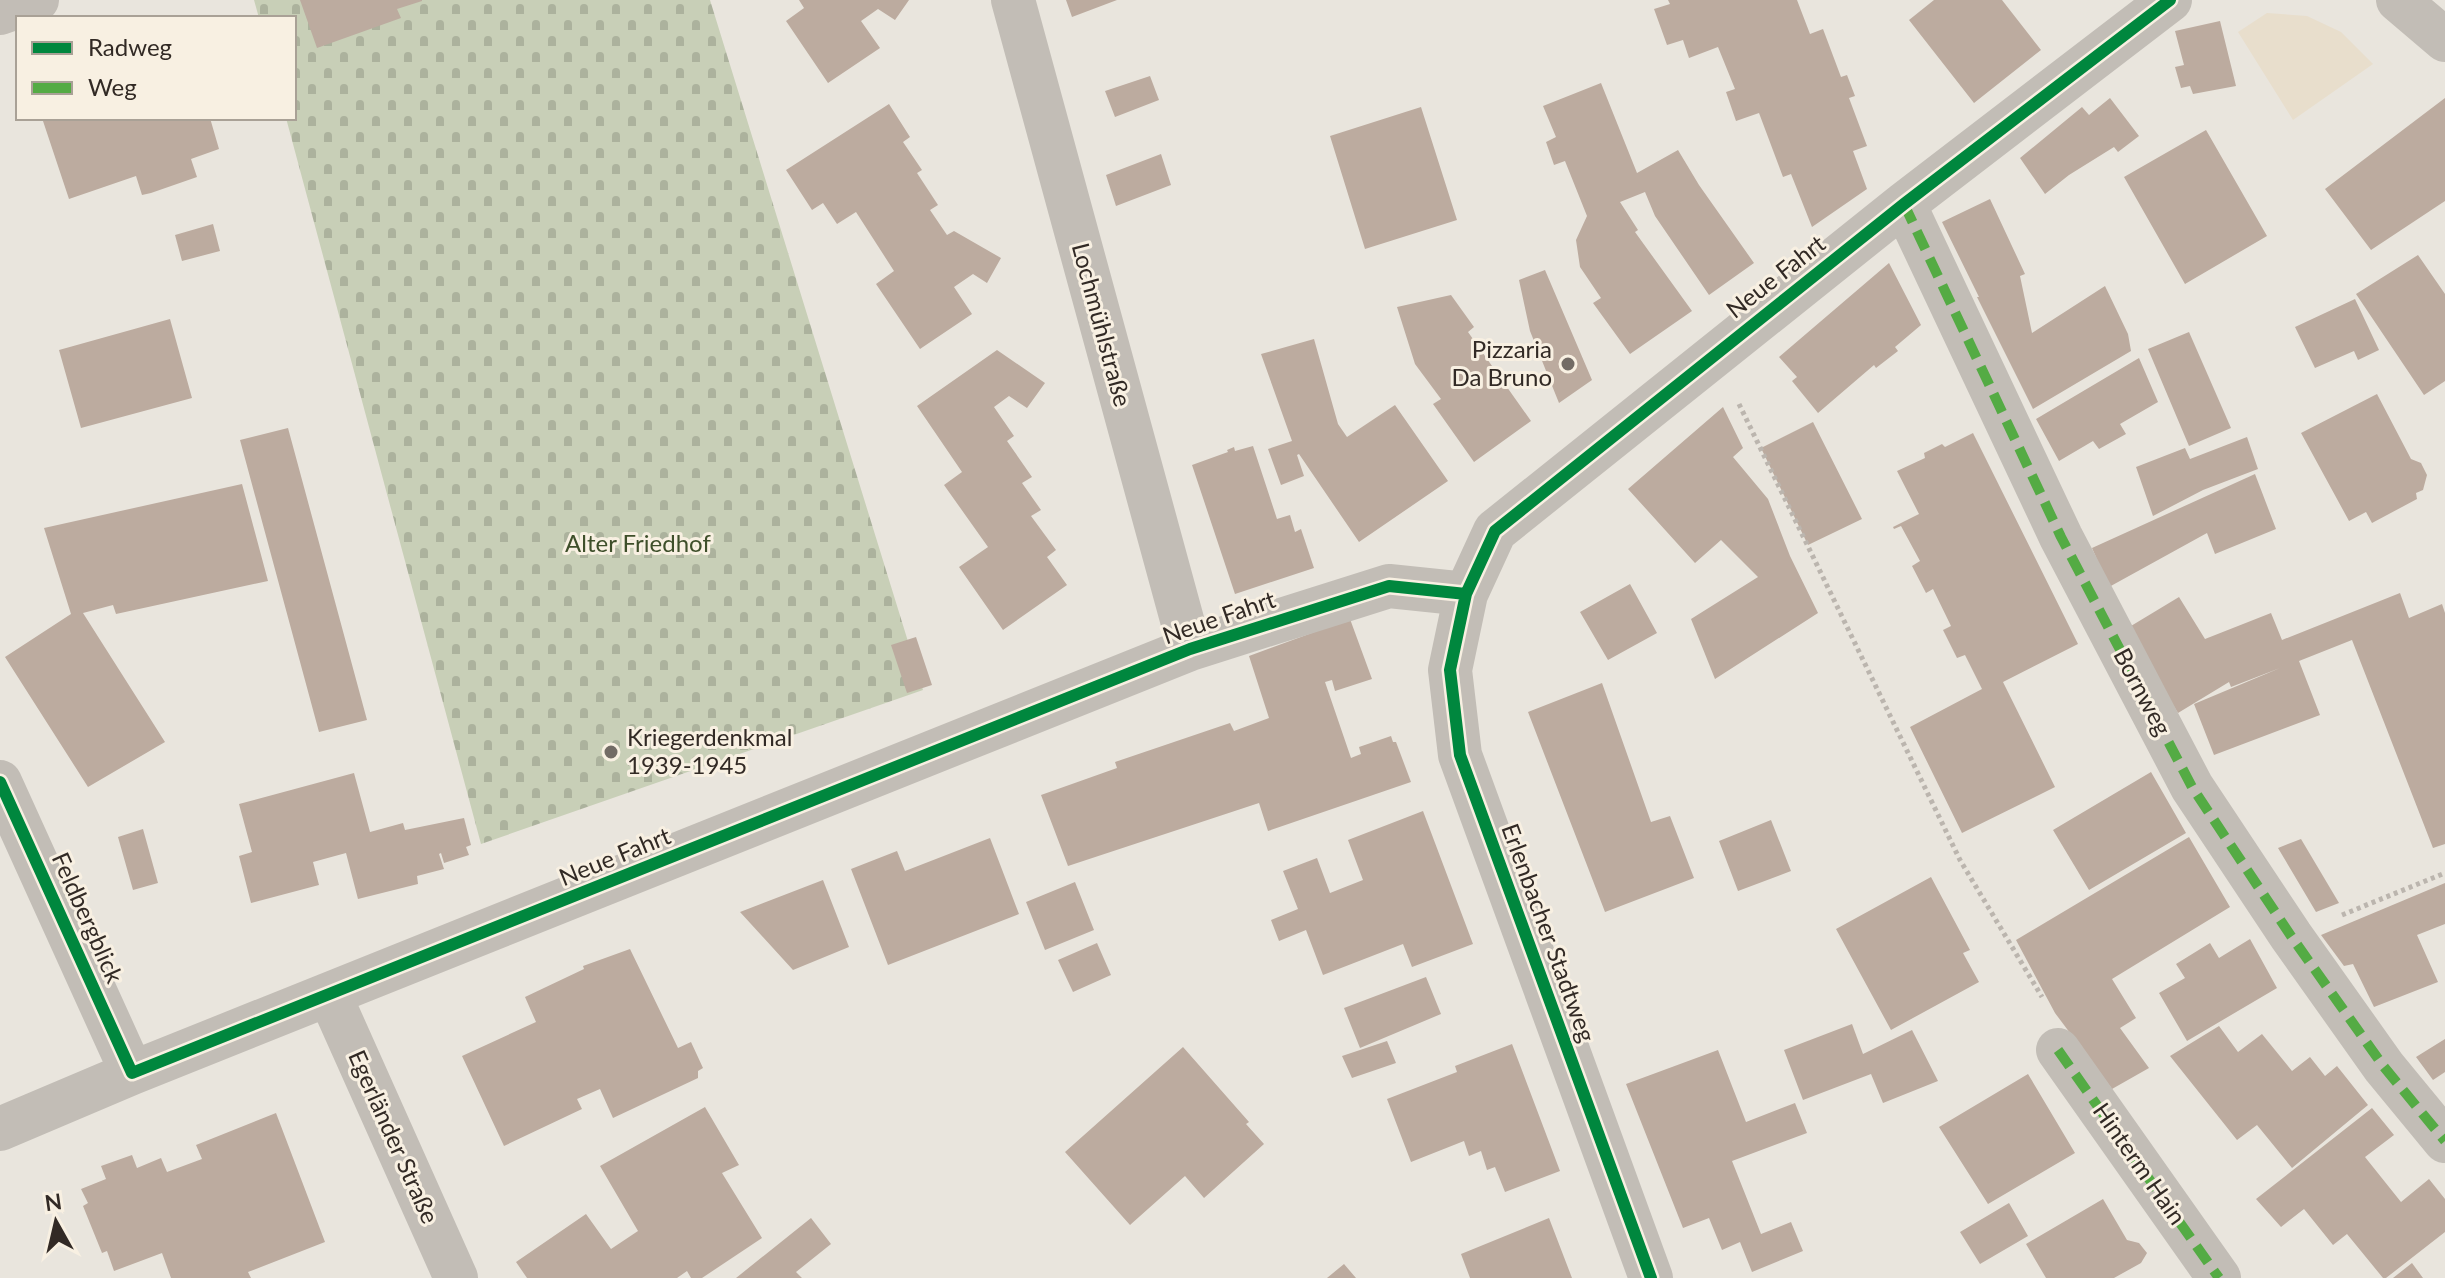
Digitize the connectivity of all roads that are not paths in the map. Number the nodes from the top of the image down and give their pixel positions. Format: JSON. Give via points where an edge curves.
{"nodes":[{"id":1,"x":37,"y":0,"type":"edge"},
{"id":2,"x":1013,"y":0,"type":"edge"},
{"id":3,"x":2170,"y":0,"type":"edge"},
{"id":4,"x":2398,"y":0,"type":"edge"},
{"id":5,"x":0,"y":13,"type":"edge"},
{"id":6,"x":2445,"y":40,"type":"edge"},
{"id":7,"x":1904,"y":204,"type":"junction"},
{"id":8,"x":1466,"y":594,"type":"junction"},
{"id":9,"x":1190,"y":649,"type":"junction"},
{"id":10,"x":0,"y":782,"type":"edge"},
{"id":11,"x":330,"y":996,"type":"junction"},
{"id":12,"x":2058,"y":1050,"type":"road end"},
{"id":13,"x":132,"y":1073,"type":"junction"},
{"id":14,"x":0,"y":1129,"type":"edge"},
{"id":15,"x":2445,"y":1141,"type":"edge"},
{"id":16,"x":456,"y":1278,"type":"edge"},
{"id":17,"x":1651,"y":1278,"type":"edge"},
{"id":18,"x":2219,"y":1278,"type":"edge"}],
"edges":[{"from":1,"to":5,"type":"street"},
{"from":2,"to":9,"type":"street","name":"Lochmühlstraße"},
{"from":3,"to":7,"type":"street","name":"Neue Fahrt"},
{"from":4,"to":6,"type":"street"},
{"from":7,"to":8,"type":"street","name":"Neue Fahrt","via":[[1495,531]]},
{"from":7,"to":15,"type":"street","name":"Bornweg","via":[[2061,537],[2192,787],[2384,1067]]},
{"from":8,"to":9,"type":"street","name":"Neue Fahrt","via":[[1389,586]]},
{"from":8,"to":17,"type":"street","name":"Erlenbacher Stadtweg","via":[[1450,670],[1460,755]]},
{"from":9,"to":11,"type":"street","name":"Neue Fahrt"},
{"from":10,"to":13,"type":"street","name":"Feldbergblick"},
{"from":11,"to":13,"type":"street","name":"Neue Fahrt"},
{"from":11,"to":16,"type":"street","name":"Egerländer Straße"},
{"from":12,"to":18,"type":"street","name":"Hinterm Hain"},
{"from":13,"to":14,"type":"street","name":"Neue Fahrt"}]}
